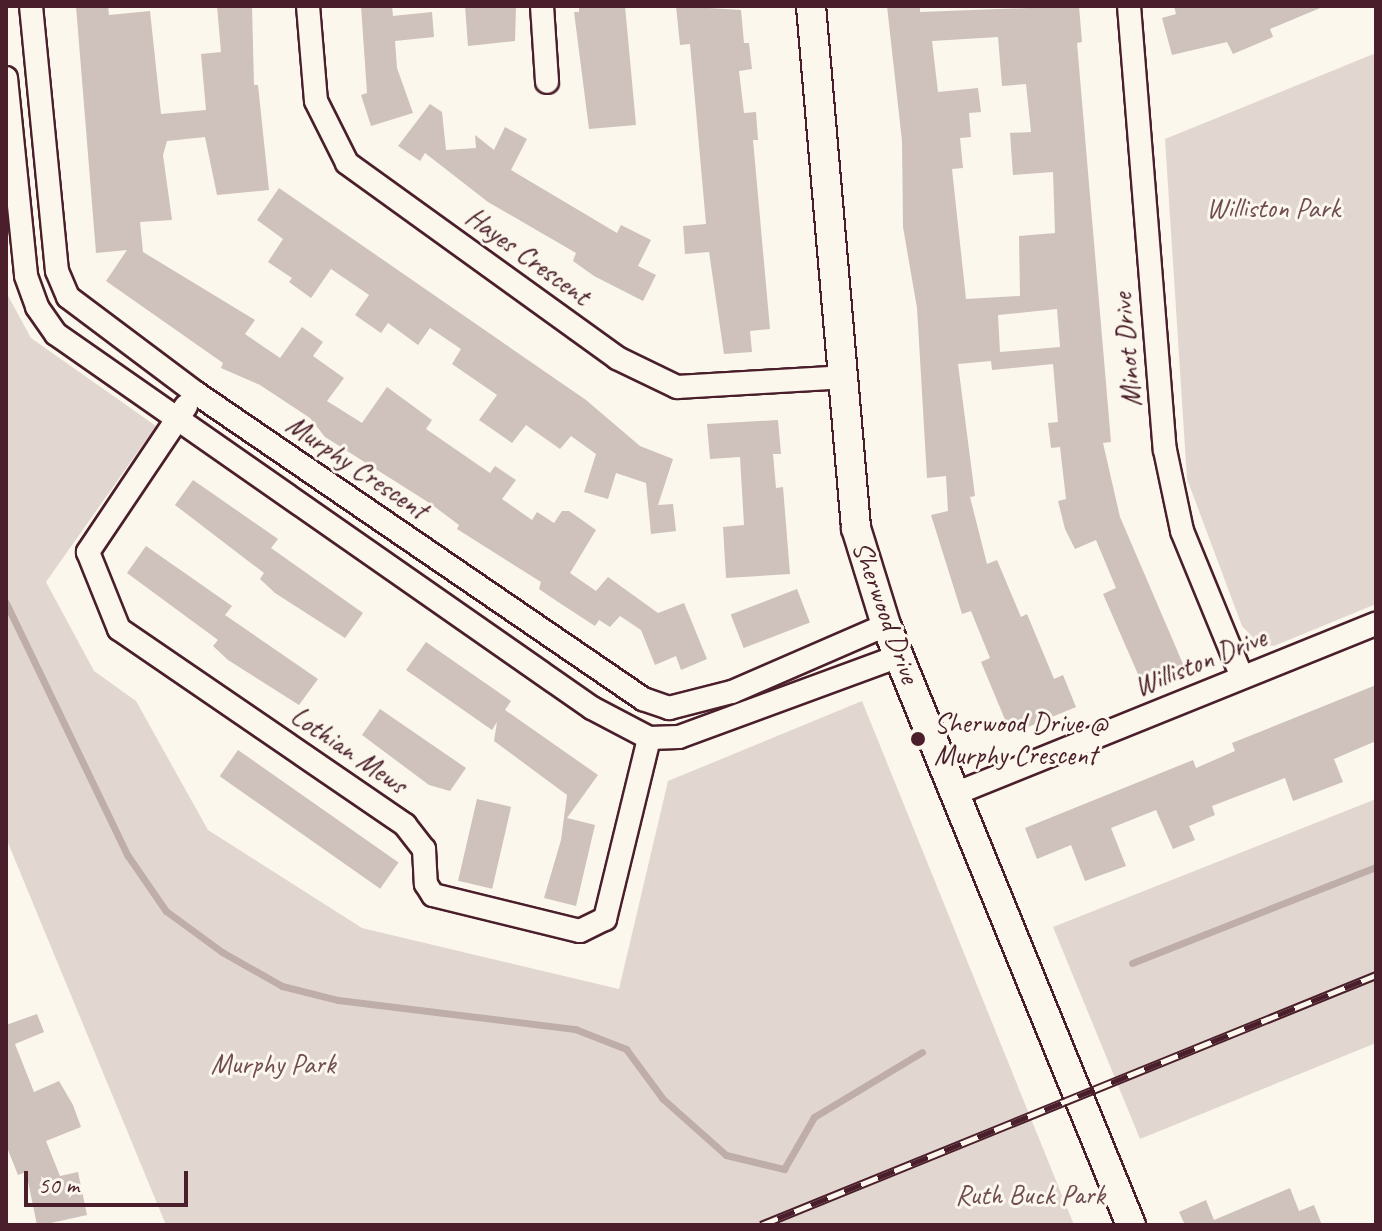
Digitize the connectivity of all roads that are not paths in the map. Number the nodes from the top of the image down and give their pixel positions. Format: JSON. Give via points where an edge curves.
{"nodes":[{"id":1,"x":31,"y":6,"type":"edge"},
{"id":2,"x":308,"y":6,"type":"edge"},
{"id":3,"x":542,"y":6,"type":"edge"},
{"id":4,"x":811,"y":6,"type":"edge"},
{"id":5,"x":1129,"y":6,"type":"edge"},
{"id":6,"x":6,"y":78,"type":"edge"},
{"id":7,"x":547,"y":82,"type":"dead end"},
{"id":8,"x":843,"y":377,"type":"junction"},
{"id":9,"x":196,"y":393,"type":"junction"},
{"id":10,"x":178,"y":418,"type":"junction"},
{"id":11,"x":1376,"y":624,"type":"edge"},
{"id":12,"x":886,"y":625,"type":"junction"},
{"id":13,"x":899,"y":656,"type":"junction"},
{"id":14,"x":1242,"y":677,"type":"junction"},
{"id":15,"x":649,"y":738,"type":"junction"},
{"id":16,"x":957,"y":793,"type":"junction"},
{"id":17,"x":1131,"y":1225,"type":"edge"}],
"edges":[{"from":1,"to":9,"type":"street","name":"Murphy Crescent","via":[[57,271],[68,297]]},
{"from":2,"to":8,"type":"street","name":"Hayes Crescent","via":[[316,101],[347,163],[617,358],[677,387]]},
{"from":3,"to":7,"type":"street"},
{"from":4,"to":8,"type":"street","name":"Sherwood Drive"},
{"from":5,"to":14,"type":"street","name":"Minot Drive","via":[[1165,450],[1182,531]]},
{"from":6,"to":10,"type":"street","via":[[26,276],[37,307],[56,334]]},
{"from":8,"to":12,"type":"street","name":"Sherwood Drive","via":[[856,528]]},
{"from":9,"to":10,"type":"street","name":"Lothian Mews"},
{"from":9,"to":12,"type":"street","name":"Murphy Crescent","via":[[643,699],[669,708],[732,692]]},
{"from":10,"to":15,"type":"street","via":[[592,708]]},
{"from":10,"to":15,"type":"street","name":"Lothian Mews","via":[[88,552],[119,629],[405,825],[424,849],[426,884],[433,895],[580,931],[605,919]]},
{"from":11,"to":14,"type":"street","name":"Williston Drive"},
{"from":12,"to":13,"type":"street","name":"Sherwood Drive"},
{"from":13,"to":15,"type":"street","via":[[706,730]]},
{"from":13,"to":16,"type":"street","name":"Sherwood Drive"},
{"from":14,"to":16,"type":"street","name":"Williston Drive"},
{"from":16,"to":17,"type":"street","name":"Sherwood Drive"}]}
